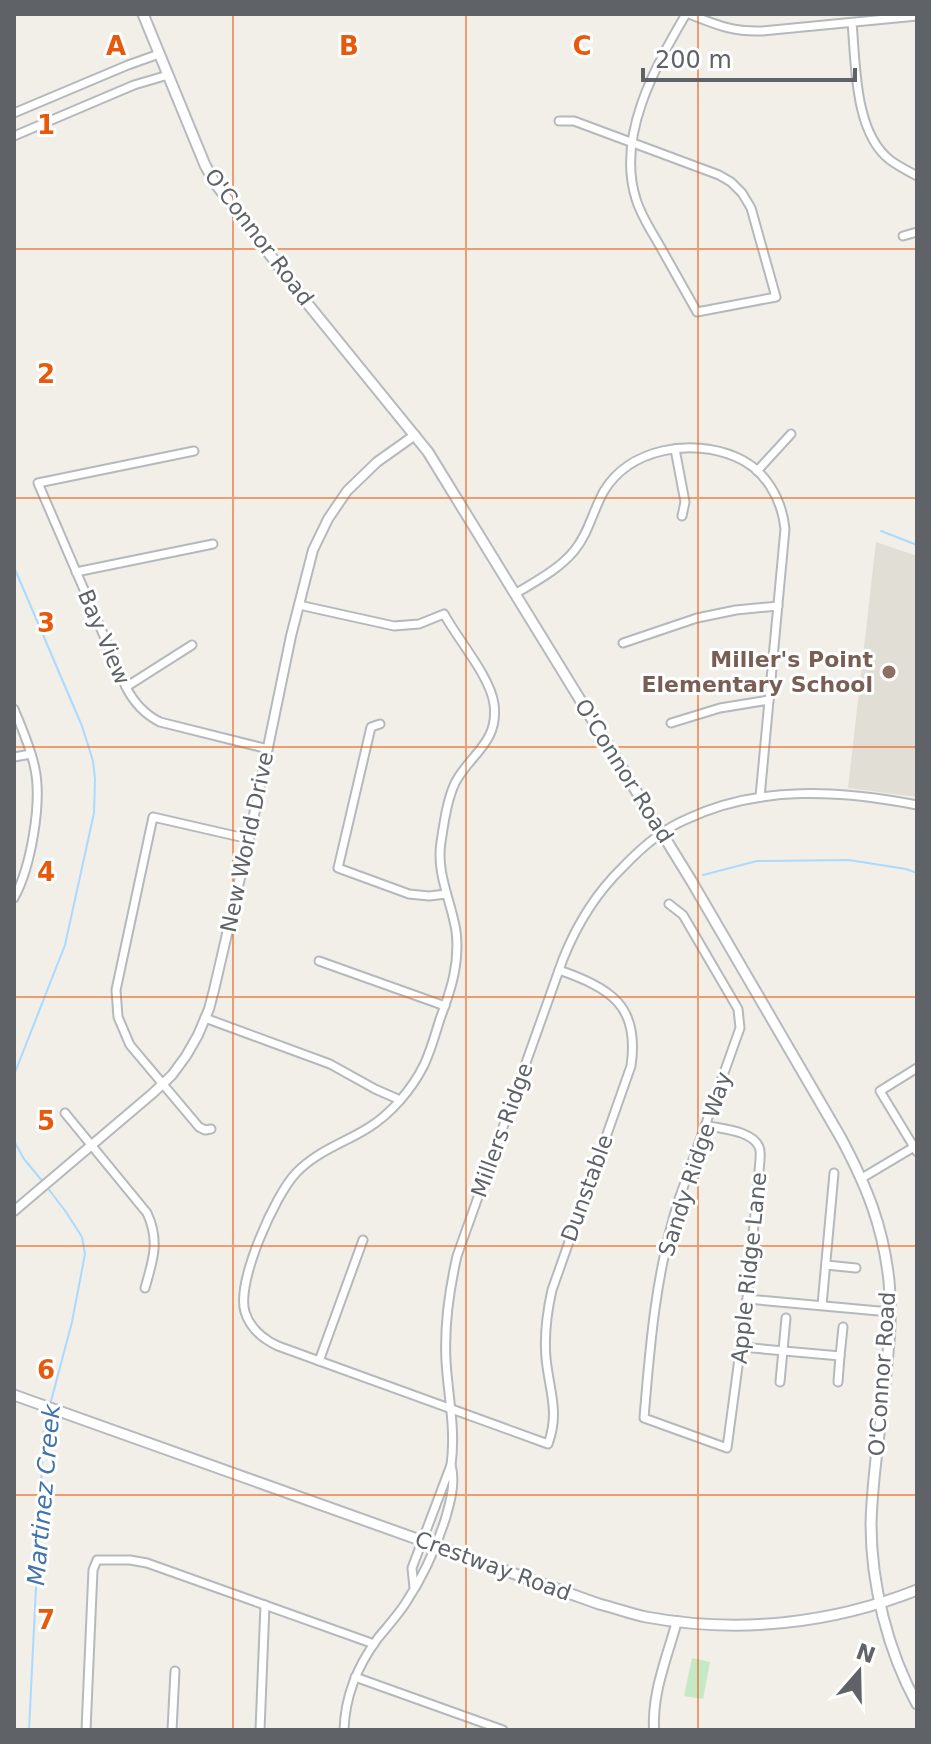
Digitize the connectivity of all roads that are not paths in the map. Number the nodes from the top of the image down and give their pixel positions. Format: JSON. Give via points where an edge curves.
{"nodes":[{"id":1,"x":143,"y":14,"type":"edge"},
{"id":2,"x":687,"y":14,"type":"edge"},
{"id":3,"x":917,"y":16,"type":"edge"},
{"id":4,"x":852,"y":23,"type":"junction"},
{"id":5,"x":159,"y":54,"type":"junction"},
{"id":6,"x":168,"y":75,"type":"junction"},
{"id":7,"x":14,"y":113,"type":"edge"},
{"id":8,"x":559,"y":121,"type":"dead end"},
{"id":9,"x":14,"y":136,"type":"edge"},
{"id":10,"x":632,"y":142,"type":"junction"},
{"id":11,"x":917,"y":176,"type":"edge"},
{"id":12,"x":917,"y":232,"type":"edge"},
{"id":13,"x":903,"y":236,"type":"dead end"},
{"id":14,"x":791,"y":434,"type":"dead end"},
{"id":15,"x":415,"y":435,"type":"junction"},
{"id":16,"x":675,"y":449,"type":"junction"},
{"id":17,"x":194,"y":451,"type":"dead end"},
{"id":18,"x":757,"y":471,"type":"junction"},
{"id":19,"x":682,"y":516,"type":"dead end"},
{"id":20,"x":213,"y":544,"type":"dead end"},
{"id":21,"x":76,"y":572,"type":"junction"},
{"id":22,"x":515,"y":594,"type":"junction"},
{"id":23,"x":299,"y":605,"type":"junction"},
{"id":24,"x":778,"y":606,"type":"junction"},
{"id":25,"x":623,"y":643,"type":"dead end"},
{"id":26,"x":192,"y":645,"type":"dead end"},
{"id":27,"x":126,"y":687,"type":"junction"},
{"id":28,"x":769,"y":700,"type":"junction"},
{"id":29,"x":14,"y":709,"type":"edge"},
{"id":30,"x":671,"y":723,"type":"dead end"},
{"id":31,"x":380,"y":724,"type":"dead end"},
{"id":32,"x":268,"y":749,"type":"junction"},
{"id":33,"x":31,"y":754,"type":"junction"},
{"id":34,"x":14,"y":757,"type":"edge"},
{"id":35,"x":760,"y":797,"type":"junction"},
{"id":36,"x":917,"y":805,"type":"edge"},
{"id":37,"x":662,"y":834,"type":"junction"},
{"id":38,"x":249,"y":839,"type":"junction"},
{"id":39,"x":446,"y":894,"type":"junction"},
{"id":40,"x":14,"y":898,"type":"edge"},
{"id":41,"x":669,"y":904,"type":"dead end"},
{"id":42,"x":319,"y":961,"type":"dead end"},
{"id":43,"x":559,"y":970,"type":"junction"},
{"id":44,"x":445,"y":1006,"type":"junction"},
{"id":45,"x":205,"y":1018,"type":"junction"},
{"id":46,"x":917,"y":1068,"type":"edge"},
{"id":47,"x":162,"y":1084,"type":"junction"},
{"id":48,"x":400,"y":1100,"type":"junction"},
{"id":49,"x":65,"y":1113,"type":"dead end"},
{"id":50,"x":705,"y":1125,"type":"junction"},
{"id":51,"x":211,"y":1129,"type":"dead end"},
{"id":52,"x":92,"y":1145,"type":"junction"},
{"id":53,"x":915,"y":1150,"type":"edge"},
{"id":54,"x":834,"y":1173,"type":"dead end"},
{"id":55,"x":862,"y":1178,"type":"junction"},
{"id":56,"x":14,"y":1211,"type":"edge"},
{"id":57,"x":363,"y":1240,"type":"dead end"},
{"id":58,"x":826,"y":1265,"type":"junction"},
{"id":59,"x":856,"y":1268,"type":"dead end"},
{"id":60,"x":145,"y":1288,"type":"dead end"},
{"id":61,"x":747,"y":1299,"type":"junction"},
{"id":62,"x":822,"y":1305,"type":"junction"},
{"id":63,"x":890,"y":1312,"type":"junction"},
{"id":64,"x":786,"y":1318,"type":"dead end"},
{"id":65,"x":843,"y":1327,"type":"dead end"},
{"id":66,"x":741,"y":1347,"type":"junction"},
{"id":67,"x":782,"y":1350,"type":"junction"},
{"id":68,"x":840,"y":1356,"type":"junction"},
{"id":69,"x":319,"y":1361,"type":"junction"},
{"id":70,"x":780,"y":1382,"type":"dead end"},
{"id":71,"x":838,"y":1382,"type":"dead end"},
{"id":72,"x":14,"y":1395,"type":"edge"},
{"id":73,"x":452,"y":1409,"type":"junction"},
{"id":74,"x":727,"y":1448,"type":"joint"},
{"id":75,"x":451,"y":1465,"type":"junction"},
{"id":76,"x":434,"y":1508,"type":"junction"},
{"id":77,"x":447,"y":1513,"type":"junction"},
{"id":78,"x":422,"y":1541,"type":"junction"},
{"id":79,"x":436,"y":1546,"type":"junction"},
{"id":80,"x":414,"y":1588,"type":"junction"},
{"id":81,"x":917,"y":1590,"type":"edge"},
{"id":82,"x":881,"y":1603,"type":"junction"},
{"id":83,"x":265,"y":1605,"type":"junction"},
{"id":84,"x":677,"y":1621,"type":"junction"},
{"id":85,"x":374,"y":1644,"type":"junction"},
{"id":86,"x":175,"y":1671,"type":"dead end"},
{"id":87,"x":355,"y":1677,"type":"junction"},
{"id":88,"x":917,"y":1704,"type":"edge"},
{"id":89,"x":86,"y":1730,"type":"edge"},
{"id":90,"x":172,"y":1730,"type":"edge"},
{"id":91,"x":260,"y":1730,"type":"edge"},
{"id":92,"x":344,"y":1730,"type":"edge"},
{"id":93,"x":503,"y":1730,"type":"edge"},
{"id":94,"x":654,"y":1730,"type":"edge"}],
"edges":[{"from":1,"to":5,"type":"main road","name":"O'Connor Road"},
{"from":2,"to":4,"type":"street","via":[[739,32]]},
{"from":2,"to":10,"type":"street","via":[[656,67]]},
{"from":3,"to":4,"type":"street"},
{"from":4,"to":11,"type":"street","via":[[860,100],[870,134],[889,159]]},
{"from":5,"to":6,"type":"main road","name":"O'Connor Road"},
{"from":5,"to":7,"type":"street"},
{"from":6,"to":9,"type":"street"},
{"from":6,"to":15,"type":"main road","name":"O'Connor Road","via":[[215,183]]},
{"from":8,"to":10,"type":"street","via":[[574,121]]},
{"from":10,"to":10,"type":"street","via":[[629,163],[636,198],[697,312],[776,297],[742,193],[719,175]]},
{"from":12,"to":13,"type":"street"},
{"from":14,"to":18,"type":"street"},
{"from":15,"to":22,"type":"main road","name":"O'Connor Road"},
{"from":15,"to":23,"type":"street","name":"New World Drive","via":[[360,476],[335,507],[313,550]]},
{"from":16,"to":18,"type":"street","via":[[723,451]]},
{"from":16,"to":19,"type":"street","via":[[685,502]]},
{"from":16,"to":22,"type":"street","via":[[648,455],[623,469],[603,493],[575,549],[558,567]]},
{"from":17,"to":21,"type":"street","name":"Bay View","via":[[38,483]]},
{"from":18,"to":24,"type":"street","via":[[775,495],[784,520]]},
{"from":20,"to":21,"type":"street"},
{"from":21,"to":27,"type":"street","name":"Bay View"},
{"from":22,"to":37,"type":"main road","name":"O'Connor Road"},
{"from":23,"to":32,"type":"street","name":"New World Drive"},
{"from":23,"to":39,"type":"street","via":[[394,626],[444,614],[490,690],[494,715],[488,740],[452,791],[440,843]]},
{"from":24,"to":25,"type":"street","via":[[697,618]]},
{"from":24,"to":28,"type":"street"},
{"from":26,"to":27,"type":"street"},
{"from":27,"to":32,"type":"street","name":"Bay View","via":[[138,707],[160,722]]},
{"from":28,"to":30,"type":"street"},
{"from":28,"to":35,"type":"street"},
{"from":29,"to":33,"type":"street"},
{"from":31,"to":39,"type":"street","via":[[371,727],[338,868],[416,896]]},
{"from":32,"to":38,"type":"street","name":"New World Drive"},
{"from":33,"to":34,"type":"street"},
{"from":33,"to":40,"type":"street","via":[[37,802],[27,862]]},
{"from":35,"to":36,"type":"street","name":"Millers Ridge","via":[[832,794]]},
{"from":35,"to":37,"type":"street","name":"Millers Ridge","via":[[708,810]]},
{"from":37,"to":43,"type":"street","name":"Millers Ridge","via":[[596,897]]},
{"from":37,"to":55,"type":"main road","name":"O'Connor Road"},
{"from":38,"to":45,"type":"street","name":"New World Drive"},
{"from":38,"to":47,"type":"street","via":[[153,817],[116,999],[125,1036]]},
{"from":39,"to":44,"type":"street","via":[[457,946]]},
{"from":41,"to":50,"type":"street","name":"Sandy Ridge Way","via":[[683,915],[741,1018],[735,1054]]},
{"from":42,"to":44,"type":"street"},
{"from":43,"to":73,"type":"street","name":"Millers Ridge","via":[[457,1256],[445,1338]]},
{"from":43,"to":73,"type":"street","name":"Dunstable","via":[[599,985],[616,1000],[628,1019],[633,1050],[552,1290],[545,1338],[553,1431],[548,1444]]},
{"from":44,"to":48,"type":"street","via":[[424,1064]]},
{"from":45,"to":47,"type":"street","name":"New World Drive","via":[[186,1056]]},
{"from":45,"to":48,"type":"street","via":[[330,1064]]},
{"from":46,"to":53,"type":"street","via":[[880,1091]]},
{"from":47,"to":51,"type":"street","via":[[199,1127]]},
{"from":47,"to":52,"type":"street","name":"New World Drive"},
{"from":48,"to":69,"type":"street","via":[[369,1128],[315,1157],[294,1175],[267,1220],[244,1287],[250,1322],[269,1341]]},
{"from":49,"to":52,"type":"street"},
{"from":50,"to":61,"type":"street","name":"Apple Ridge Lane","via":[[741,1133],[759,1146]]},
{"from":50,"to":74,"type":"street","name":"Sandy Ridge Way","via":[[660,1273],[644,1418]]},
{"from":52,"to":56,"type":"street","name":"New World Drive"},
{"from":52,"to":60,"type":"street","via":[[152,1224],[155,1253]]},
{"from":53,"to":55,"type":"street"},
{"from":54,"to":58,"type":"street"},
{"from":55,"to":63,"type":"main road","name":"O'Connor Road","via":[[882,1237]]},
{"from":57,"to":69,"type":"street"},
{"from":58,"to":59,"type":"street"},
{"from":58,"to":62,"type":"street"},
{"from":61,"to":62,"type":"street"},
{"from":61,"to":66,"type":"street","name":"Apple Ridge Lane"},
{"from":62,"to":63,"type":"street"},
{"from":63,"to":82,"type":"main road","name":"O'Connor Road","via":[[871,1524]]},
{"from":64,"to":67,"type":"street"},
{"from":65,"to":68,"type":"street"},
{"from":66,"to":67,"type":"street"},
{"from":66,"to":74,"type":"street","name":"Apple Ridge Lane"},
{"from":67,"to":68,"type":"street"},
{"from":67,"to":70,"type":"street"},
{"from":68,"to":71,"type":"street"},
{"from":69,"to":73,"type":"street"},
{"from":72,"to":78,"type":"main road","name":"Crestway Road"},
{"from":73,"to":75,"type":"street","name":"Millers Ridge"},
{"from":75,"to":76,"type":"street","name":"Millers Ridge"},
{"from":75,"to":77,"type":"street","name":"Millers Ridge"},
{"from":76,"to":77,"type":"street"},
{"from":76,"to":78,"type":"street","name":"Millers Ridge"},
{"from":77,"to":79,"type":"street","name":"Millers Ridge"},
{"from":78,"to":79,"type":"main road","name":"Crestway Road"},
{"from":78,"to":80,"type":"street","name":"Millers Ridge","via":[[412,1568]]},
{"from":79,"to":80,"type":"street","name":"Millers Ridge"},
{"from":79,"to":84,"type":"main road","name":"Crestway Road","via":[[599,1604]]},
{"from":80,"to":85,"type":"street","name":"Millers Ridge"},
{"from":81,"to":82,"type":"main road","name":"Crestway Road"},
{"from":82,"to":84,"type":"main road","name":"Crestway Road","via":[[781,1624]]},
{"from":82,"to":88,"type":"main road","via":[[896,1659]]},
{"from":83,"to":85,"type":"street"},
{"from":83,"to":89,"type":"street","via":[[147,1563],[97,1560]]},
{"from":83,"to":91,"type":"street"},
{"from":84,"to":94,"type":"street","via":[[656,1693]]},
{"from":85,"to":87,"type":"street","name":"Millers Ridge"},
{"from":86,"to":90,"type":"street"},
{"from":87,"to":92,"type":"street","name":"Millers Ridge"},
{"from":87,"to":93,"type":"street"}]}
